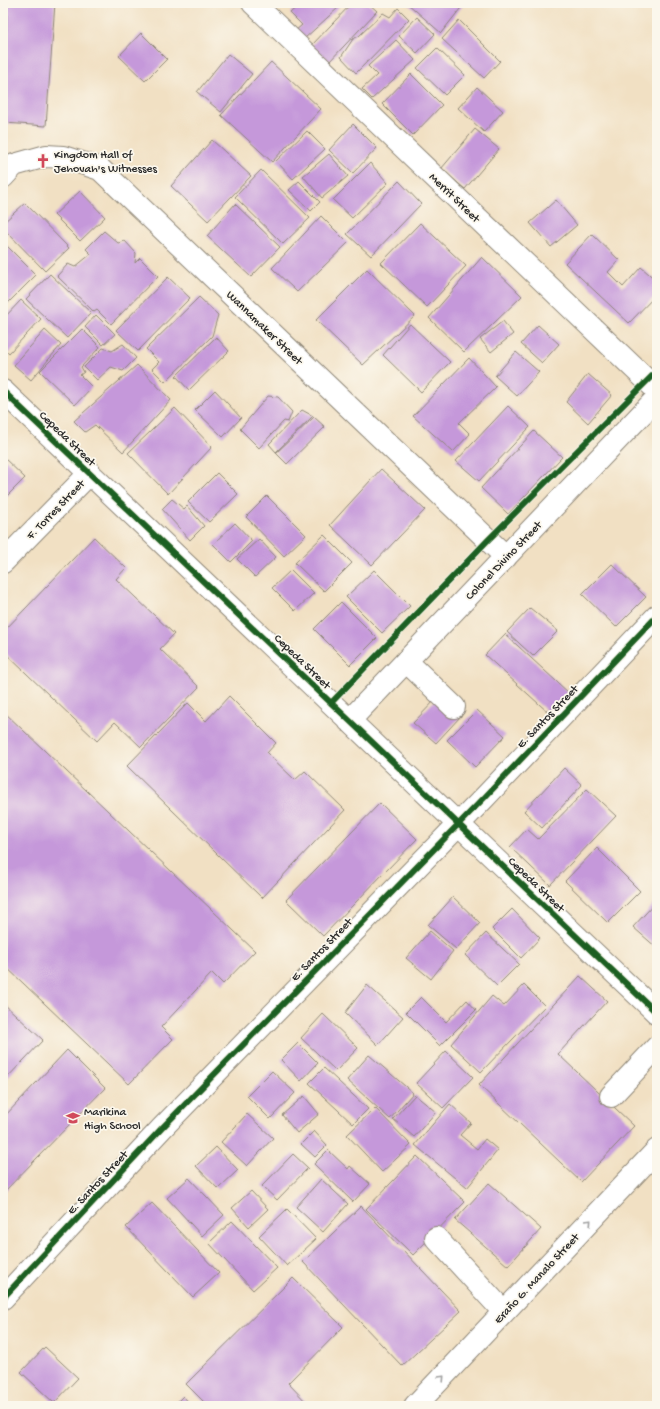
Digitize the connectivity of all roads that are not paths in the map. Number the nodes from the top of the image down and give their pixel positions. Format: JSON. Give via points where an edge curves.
{"nodes":[{"id":1,"x":254,"y":3,"type":"edge"},
{"id":2,"x":3,"y":177,"type":"edge"},
{"id":3,"x":657,"y":390,"type":"edge"},
{"id":4,"x":3,"y":391,"type":"edge"},
{"id":5,"x":657,"y":398,"type":"edge"},
{"id":6,"x":90,"y":473,"type":"junction"},
{"id":7,"x":506,"y":558,"type":"junction"},
{"id":8,"x":3,"y":562,"type":"edge"},
{"id":9,"x":657,"y":616,"type":"edge"},
{"id":10,"x":406,"y":661,"type":"junction"},
{"id":11,"x":454,"y":707,"type":"dead end"},
{"id":12,"x":349,"y":721,"type":"junction"},
{"id":13,"x":458,"y":824,"type":"junction"},
{"id":14,"x":657,"y":1013,"type":"edge"},
{"id":15,"x":657,"y":1047,"type":"edge"},
{"id":16,"x":611,"y":1096,"type":"dead end"},
{"id":17,"x":657,"y":1150,"type":"edge"},
{"id":18,"x":436,"y":1238,"type":"dead end"},
{"id":19,"x":3,"y":1298,"type":"edge"},
{"id":20,"x":504,"y":1312,"type":"junction"},
{"id":21,"x":415,"y":1406,"type":"edge"}],
"edges":[{"from":1,"to":3,"type":"street","name":"Merrit Street"},
{"from":2,"to":7,"type":"street","name":"Wannamaker Street","via":[[14,165],[46,156],[63,157],[100,169]]},
{"from":4,"to":6,"type":"street","name":"Cepeda Street"},
{"from":5,"to":7,"type":"street","name":"Colonel Divino Street"},
{"from":6,"to":8,"type":"street","name":"F. Torres Street"},
{"from":6,"to":12,"type":"street","name":"Cepeda Street"},
{"from":7,"to":10,"type":"street","name":"Colonel Divino Street"},
{"from":9,"to":13,"type":"street","name":"E. Santos Street"},
{"from":10,"to":11,"type":"street"},
{"from":10,"to":12,"type":"street","name":"Colonel Divino Street"},
{"from":12,"to":13,"type":"street","name":"Cepeda Street"},
{"from":13,"to":14,"type":"street","name":"Cepeda Street"},
{"from":13,"to":19,"type":"street","name":"E. Santos Street","via":[[162,1128]]},
{"from":15,"to":16,"type":"street"},
{"from":20,"to":17,"type":"street","name":"Eraño G. Manalo Street","one_way":true},
{"from":18,"to":20,"type":"street"},
{"from":21,"to":20,"type":"street","name":"Eraño G. Manalo Street","one_way":true}]}
